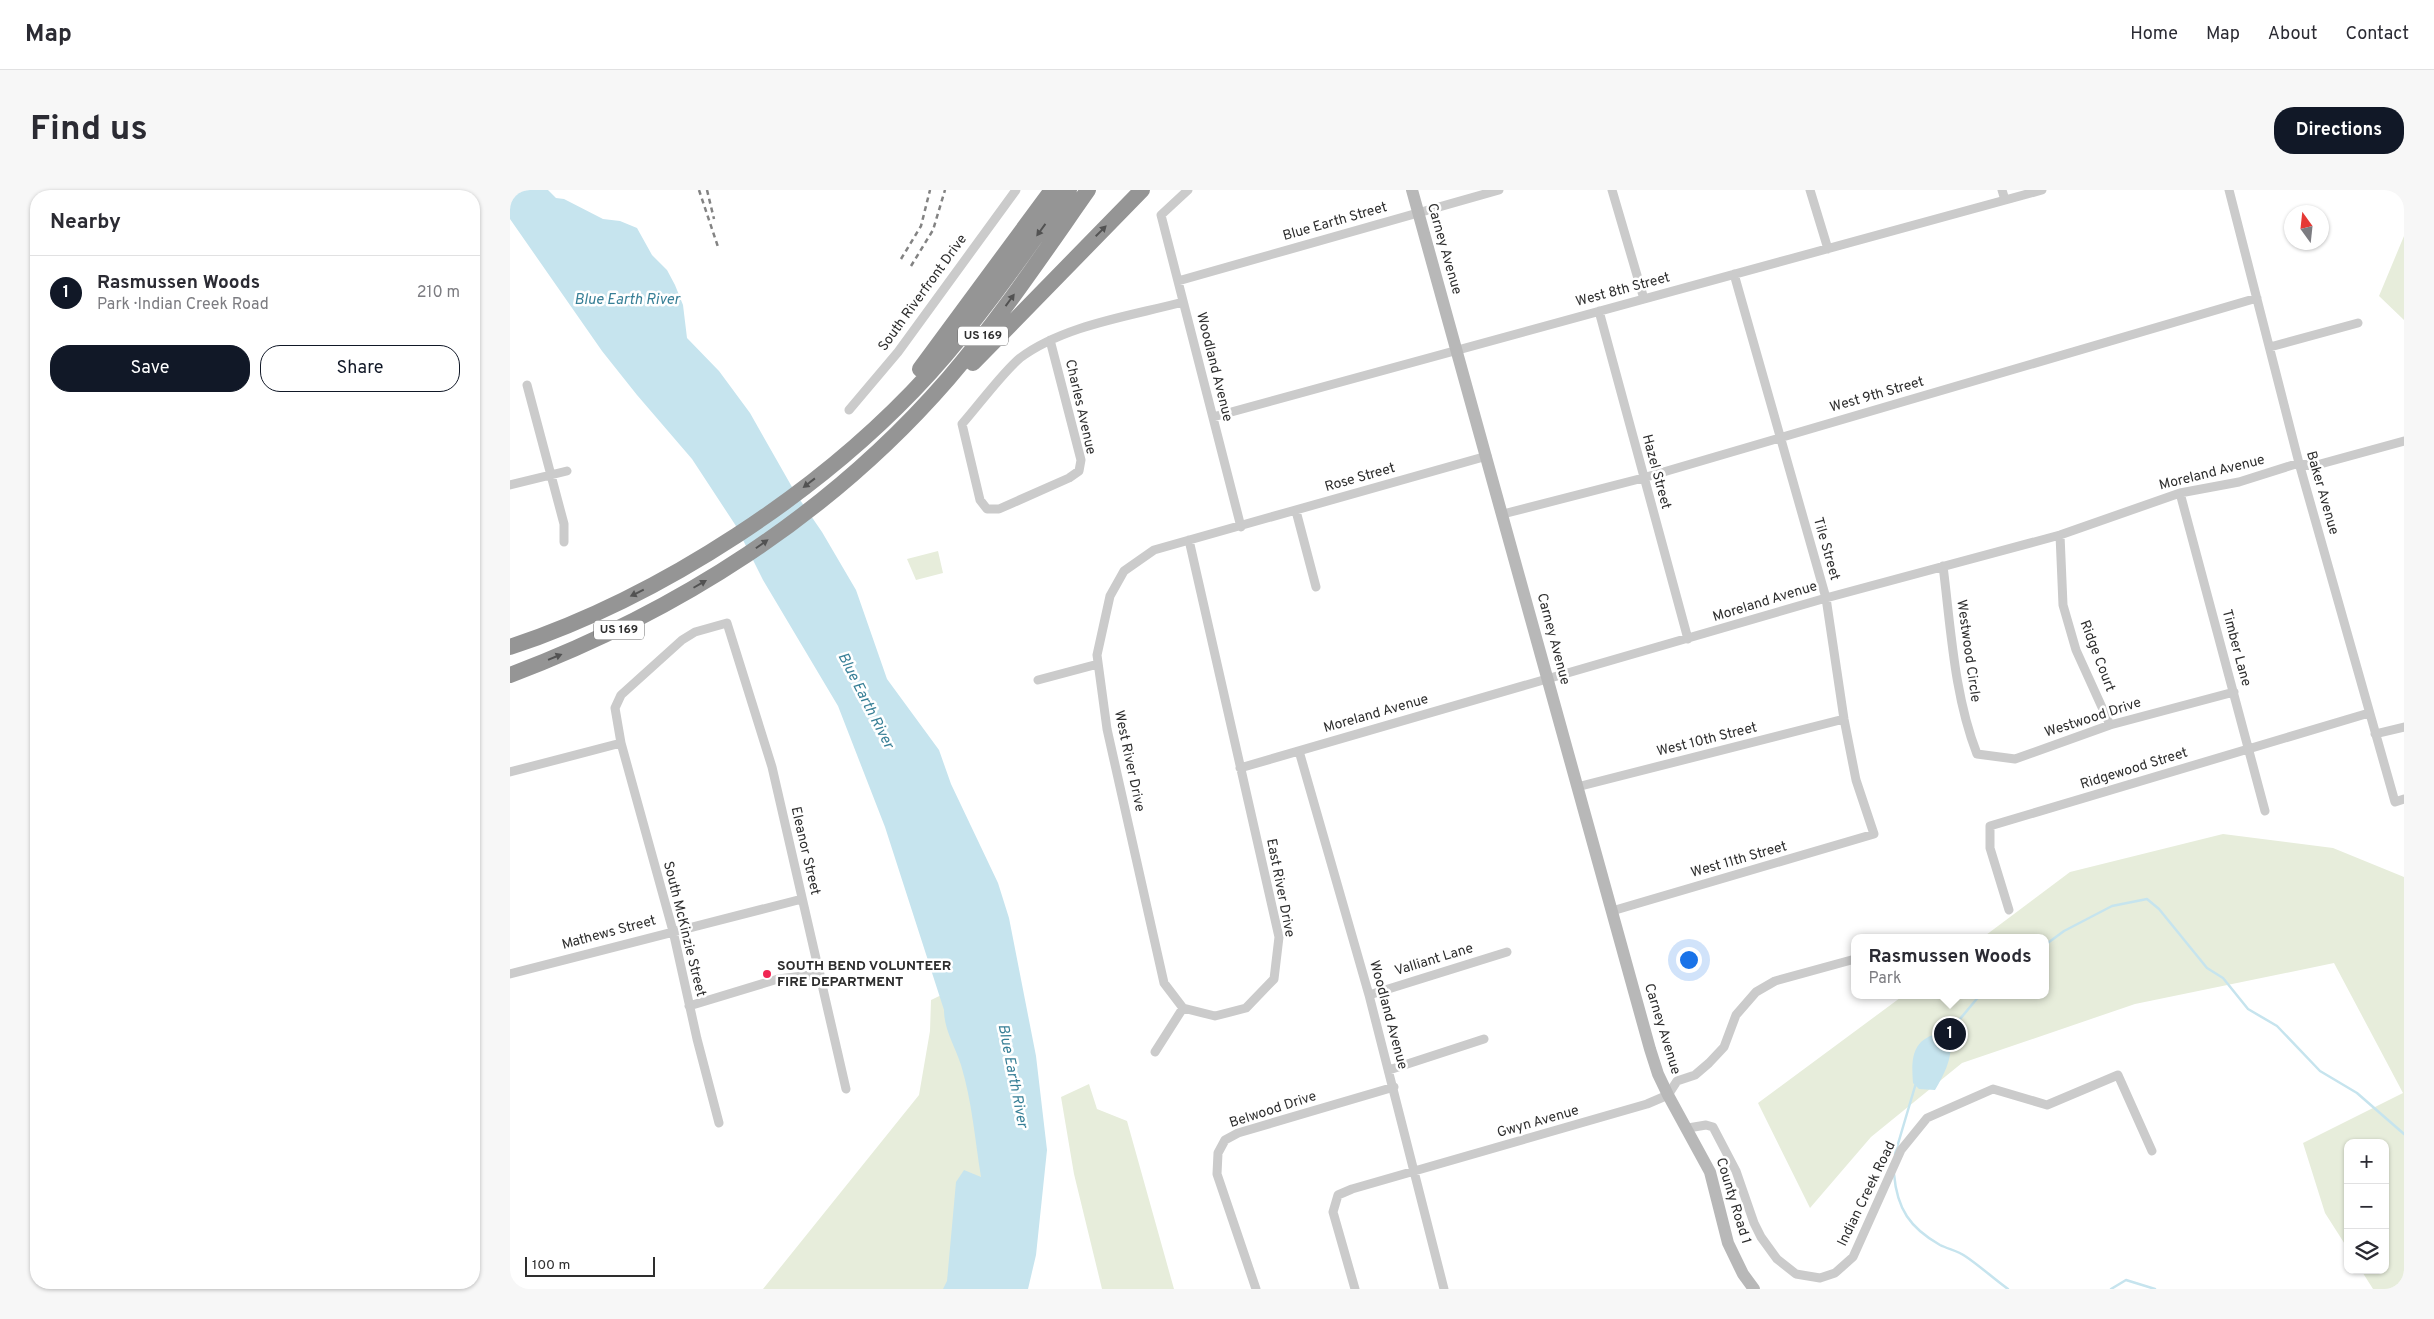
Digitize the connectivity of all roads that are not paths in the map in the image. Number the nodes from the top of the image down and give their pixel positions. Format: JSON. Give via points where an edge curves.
{"nodes":[{"id":1,"x":1016,"y":190,"type":"edge"},
{"id":2,"x":1052,"y":190,"type":"edge"},
{"id":3,"x":1069,"y":190,"type":"edge"},
{"id":4,"x":1088,"y":190,"type":"edge"},
{"id":5,"x":1142,"y":190,"type":"edge"},
{"id":6,"x":1188,"y":190,"type":"edge"},
{"id":7,"x":1412,"y":190,"type":"edge"},
{"id":8,"x":1499,"y":190,"type":"edge"},
{"id":9,"x":1612,"y":190,"type":"edge"},
{"id":10,"x":1810,"y":190,"type":"edge"},
{"id":11,"x":2002,"y":190,"type":"edge"},
{"id":12,"x":2042,"y":190,"type":"edge"},
{"id":13,"x":2229,"y":190,"type":"edge"},
{"id":14,"x":2005,"y":200,"type":"junction"},
{"id":15,"x":1418,"y":213,"type":"junction"},
{"id":16,"x":1828,"y":249,"type":"junction"},
{"id":17,"x":1734,"y":274,"type":"junction"},
{"id":18,"x":1178,"y":281,"type":"junction"},
{"id":19,"x":2257,"y":298,"type":"junction"},
{"id":20,"x":1644,"y":299,"type":"junction"},
{"id":21,"x":1183,"y":302,"type":"junction"},
{"id":22,"x":1599,"y":311,"type":"junction"},
{"id":23,"x":2358,"y":323,"type":"dead end"},
{"id":24,"x":1050,"y":340,"type":"junction"},
{"id":25,"x":2270,"y":347,"type":"junction"},
{"id":26,"x":1458,"y":350,"type":"junction"},
{"id":27,"x":528,"y":385,"type":"dead end"},
{"id":28,"x":849,"y":410,"type":"dead end"},
{"id":29,"x":1213,"y":418,"type":"junction"},
{"id":30,"x":905,"y":426,"type":"junction"},
{"id":31,"x":870,"y":432,"type":"junction"},
{"id":32,"x":1779,"y":437,"type":"junction"},
{"id":33,"x":2404,"y":441,"type":"edge"},
{"id":34,"x":1487,"y":456,"type":"junction"},
{"id":35,"x":2299,"y":464,"type":"junction"},
{"id":36,"x":568,"y":471,"type":"dead end"},
{"id":37,"x":552,"y":475,"type":"junction"},
{"id":38,"x":1643,"y":478,"type":"junction"},
{"id":39,"x":510,"y":485,"type":"edge"},
{"id":40,"x":2180,"y":492,"type":"junction"},
{"id":41,"x":1296,"y":511,"type":"junction"},
{"id":42,"x":1503,"y":514,"type":"junction"},
{"id":43,"x":1241,"y":527,"type":"junction"},
{"id":44,"x":2060,"y":535,"type":"junction"},
{"id":45,"x":1189,"y":540,"type":"junction"},
{"id":46,"x":564,"y":542,"type":"dead end"},
{"id":47,"x":1943,"y":566,"type":"junction"},
{"id":48,"x":1316,"y":587,"type":"dead end"},
{"id":49,"x":1826,"y":598,"type":"junction"},
{"id":50,"x":727,"y":623,"type":"joint"},
{"id":51,"x":1688,"y":639,"type":"junction"},
{"id":52,"x":510,"y":647,"type":"edge"},
{"id":53,"x":1098,"y":664,"type":"junction"},
{"id":54,"x":510,"y":675,"type":"edge"},
{"id":55,"x":1548,"y":679,"type":"junction"},
{"id":56,"x":1038,"y":680,"type":"dead end"},
{"id":57,"x":2234,"y":692,"type":"junction"},
{"id":58,"x":2369,"y":713,"type":"junction"},
{"id":59,"x":1844,"y":719,"type":"junction"},
{"id":60,"x":2110,"y":725,"type":"junction"},
{"id":61,"x":2404,"y":727,"type":"edge"},
{"id":62,"x":2375,"y":734,"type":"junction"},
{"id":63,"x":1971,"y":739,"type":"joint"},
{"id":64,"x":621,"y":743,"type":"junction"},
{"id":65,"x":2249,"y":749,"type":"junction"},
{"id":66,"x":1299,"y":751,"type":"junction"},
{"id":67,"x":1240,"y":768,"type":"junction"},
{"id":68,"x":510,"y":772,"type":"edge"},
{"id":69,"x":1577,"y":787,"type":"junction"},
{"id":70,"x":2400,"y":801,"type":"edge"},
{"id":71,"x":2265,"y":810,"type":"dead end"},
{"id":72,"x":1874,"y":834,"type":"joint"},
{"id":73,"x":802,"y":899,"type":"junction"},
{"id":74,"x":2010,"y":910,"type":"dead end"},
{"id":75,"x":1612,"y":911,"type":"junction"},
{"id":76,"x":673,"y":931,"type":"junction"},
{"id":77,"x":1507,"y":952,"type":"dead end"},
{"id":78,"x":1851,"y":960,"type":"edge"},
{"id":79,"x":510,"y":974,"type":"edge"},
{"id":80,"x":820,"y":974,"type":"junction"},
{"id":81,"x":1369,"y":995,"type":"junction"},
{"id":82,"x":689,"y":1006,"type":"junction"},
{"id":83,"x":1183,"y":1008,"type":"junction"},
{"id":84,"x":1484,"y":1039,"type":"dead end"},
{"id":85,"x":1155,"y":1052,"type":"dead end"},
{"id":86,"x":1389,"y":1070,"type":"junction"},
{"id":87,"x":1394,"y":1087,"type":"junction"},
{"id":88,"x":846,"y":1089,"type":"dead end"},
{"id":89,"x":1668,"y":1095,"type":"junction"},
{"id":90,"x":718,"y":1123,"type":"dead end"},
{"id":91,"x":1688,"y":1128,"type":"junction"},
{"id":92,"x":2152,"y":1151,"type":"dead end"},
{"id":93,"x":1414,"y":1172,"type":"junction"},
{"id":94,"x":1256,"y":1289,"type":"edge"},
{"id":95,"x":1356,"y":1289,"type":"edge"},
{"id":96,"x":1444,"y":1289,"type":"edge"},
{"id":97,"x":1754,"y":1289,"type":"edge"}],
"edges":[{"from":1,"to":28,"type":"street","name":"South Riverfront Drive","via":[[898,352]]},
{"from":2,"to":31,"type":"highway"},
{"from":3,"to":31,"type":"highway","number":"US 169","one_way":true,"via":[[964,333],[929,374]]},
{"from":30,"to":4,"type":"highway","number":"US 169","one_way":true,"via":[[948,380],[990,327]]},
{"from":30,"to":5,"type":"highway","one_way":true,"via":[[957,380]]},
{"from":6,"to":18,"type":"street","name":"Woodland Avenue","via":[[1161,215]]},
{"from":7,"to":15,"type":"main road","name":"Carney Avenue"},
{"from":8,"to":15,"type":"street","name":"Blue Earth Street"},
{"from":9,"to":20,"type":"street"},
{"from":10,"to":16,"type":"street"},
{"from":11,"to":14,"type":"street"},
{"from":12,"to":14,"type":"street","name":"West 8th Street"},
{"from":13,"to":19,"type":"street","name":"Baker Avenue"},
{"from":14,"to":16,"type":"street","name":"West 8th Street"},
{"from":15,"to":18,"type":"street","name":"Blue Earth Street"},
{"from":15,"to":26,"type":"main road","name":"Carney Avenue"},
{"from":16,"to":17,"type":"street","name":"West 8th Street"},
{"from":17,"to":20,"type":"street","name":"West 8th Street"},
{"from":17,"to":32,"type":"street","name":"Tile Street"},
{"from":18,"to":21,"type":"street","name":"Woodland Avenue"},
{"from":19,"to":25,"type":"street","name":"Baker Avenue"},
{"from":19,"to":32,"type":"street","name":"West 9th Street"},
{"from":20,"to":22,"type":"street","name":"West 8th Street"},
{"from":21,"to":24,"type":"street","via":[[1082,328]]},
{"from":21,"to":29,"type":"street","name":"Woodland Avenue"},
{"from":22,"to":26,"type":"street","name":"West 8th Street"},
{"from":22,"to":38,"type":"street","name":"Hazel Street"},
{"from":23,"to":25,"type":"street"},
{"from":24,"to":24,"type":"street","name":"Charles Avenue","via":[[1019,359],[962,424],[980,500],[987,510],[999,510],[1079,471],[1081,460]]},
{"from":25,"to":35,"type":"street","name":"Baker Avenue"},
{"from":26,"to":29,"type":"street","name":"West 8th Street"},
{"from":26,"to":34,"type":"main road","name":"Carney Avenue"},
{"from":27,"to":37,"type":"street"},
{"from":29,"to":43,"type":"street","name":"Woodland Avenue"},
{"from":54,"to":30,"type":"highway","number":"US 169","one_way":true,"via":[[610,634],[721,572],[813,507]]},
{"from":31,"to":52,"type":"highway","number":"US 169","one_way":true,"via":[[754,523],[710,552],[599,612]]},
{"from":32,"to":38,"type":"street","name":"West 9th Street"},
{"from":32,"to":49,"type":"street","name":"Tile Street"},
{"from":33,"to":35,"type":"street","name":"Moreland Avenue","via":[[2313,466]]},
{"from":34,"to":41,"type":"street","name":"Rose Street"},
{"from":34,"to":42,"type":"main road","name":"Carney Avenue"},
{"from":35,"to":40,"type":"street","name":"Moreland Avenue","via":[[2239,482]]},
{"from":35,"to":58,"type":"street","name":"Baker Avenue"},
{"from":36,"to":37,"type":"street"},
{"from":37,"to":39,"type":"street"},
{"from":37,"to":46,"type":"street","via":[[564,524]]},
{"from":38,"to":42,"type":"street","name":"West 9th Street"},
{"from":38,"to":51,"type":"street","name":"Hazel Street"},
{"from":40,"to":44,"type":"street","name":"Moreland Avenue"},
{"from":40,"to":57,"type":"street","name":"Timber Lane"},
{"from":41,"to":43,"type":"street","name":"Rose Street"},
{"from":41,"to":48,"type":"street"},
{"from":42,"to":55,"type":"main road","name":"Carney Avenue"},
{"from":43,"to":45,"type":"street","name":"West River Drive"},
{"from":44,"to":47,"type":"street","name":"Moreland Avenue"},
{"from":44,"to":60,"type":"street","name":"Ridge Court","via":[[2064,605],[2076,650]]},
{"from":45,"to":53,"type":"street","name":"West River Drive","via":[[1154,550],[1124,571],[1110,596],[1097,655]]},
{"from":45,"to":67,"type":"street"},
{"from":47,"to":49,"type":"street","name":"Moreland Avenue"},
{"from":47,"to":63,"type":"street","name":"Westwood Circle","via":[[1953,653],[1965,723]]},
{"from":49,"to":51,"type":"street","name":"Moreland Avenue"},
{"from":49,"to":59,"type":"street","name":"Tile Street"},
{"from":50,"to":64,"type":"street","name":"South McKinzie Street","via":[[695,632],[682,640],[621,695],[615,708]]},
{"from":50,"to":73,"type":"street","name":"Eleanor Street","via":[[772,767]]},
{"from":51,"to":55,"type":"street","name":"Moreland Avenue"},
{"from":53,"to":56,"type":"street"},
{"from":53,"to":83,"type":"street","name":"West River Drive","via":[[1107,729],[1164,983]]},
{"from":55,"to":66,"type":"street","name":"Moreland Avenue"},
{"from":55,"to":69,"type":"main road","name":"Carney Avenue"},
{"from":57,"to":60,"type":"street","name":"Westwood Drive"},
{"from":57,"to":65,"type":"street","name":"Timber Lane"},
{"from":58,"to":62,"type":"street","name":"Baker Avenue"},
{"from":58,"to":65,"type":"street","name":"Ridgewood Street"},
{"from":59,"to":69,"type":"street","name":"West 10th Street"},
{"from":59,"to":72,"type":"street","name":"Tile Street","via":[[1856,780]]},
{"from":60,"to":63,"type":"street","name":"Westwood Drive","via":[[2014,759],[1977,754]]},
{"from":61,"to":62,"type":"street"},
{"from":62,"to":70,"type":"street","name":"Baker Avenue"},
{"from":64,"to":68,"type":"street"},
{"from":64,"to":76,"type":"street","name":"South McKinzie Street"},
{"from":65,"to":71,"type":"street","name":"Timber Lane"},
{"from":65,"to":74,"type":"street","name":"Ridgewood Street","via":[[1990,826],[1990,848]]},
{"from":66,"to":67,"type":"street","name":"Moreland Avenue"},
{"from":66,"to":81,"type":"street","name":"Woodland Avenue"},
{"from":67,"to":83,"type":"street","name":"East River Drive","via":[[1279,937],[1274,979],[1246,1008],[1215,1016]]},
{"from":69,"to":75,"type":"main road","name":"Carney Avenue"},
{"from":72,"to":75,"type":"street","name":"West 11th Street"},
{"from":73,"to":76,"type":"street","name":"Mathews Street"},
{"from":73,"to":80,"type":"street","name":"Eleanor Street"},
{"from":75,"to":89,"type":"main road","name":"Carney Avenue","via":[[1650,1049]]},
{"from":76,"to":79,"type":"street","name":"Mathews Street"},
{"from":76,"to":82,"type":"street","name":"South McKinzie Street"},
{"from":77,"to":81,"type":"street","name":"Valliant Lane"},
{"from":78,"to":89,"type":"street","via":[[1775,981],[1756,992],[1736,1015],[1724,1047],[1695,1075],[1677,1081]]},
{"from":80,"to":82,"type":"street","via":[[778,978]]},
{"from":80,"to":88,"type":"street","name":"Eleanor Street"},
{"from":81,"to":86,"type":"street","name":"Woodland Avenue"},
{"from":82,"to":90,"type":"street","name":"South McKinzie Street"},
{"from":83,"to":85,"type":"street"},
{"from":84,"to":86,"type":"street"},
{"from":86,"to":87,"type":"street","name":"Woodland Avenue"},
{"from":87,"to":93,"type":"street","name":"Woodland Avenue"},
{"from":87,"to":94,"type":"street","name":"Belwood Drive","via":[[1238,1133],[1225,1140],[1218,1153],[1218,1174]]},
{"from":89,"to":91,"type":"main road","name":"County Road 1"},
{"from":89,"to":93,"type":"street","name":"Gwyn Avenue","via":[[1647,1104]]},
{"from":91,"to":92,"type":"street","name":"Indian Creek Road","via":[[1706,1124],[1713,1127],[1736,1171],[1761,1238],[1777,1259],[1796,1274],[1810,1278],[1836,1273],[1853,1257],[1901,1150],[1927,1118],[1993,1089],[2047,1105],[2118,1075]]},
{"from":91,"to":97,"type":"main road","name":"County Road 1","via":[[1710,1172],[1728,1243]]},
{"from":93,"to":95,"type":"street","name":"Gwyn Avenue","via":[[1338,1196],[1333,1212]]},
{"from":93,"to":96,"type":"street","name":"Woodland Avenue"}]}
